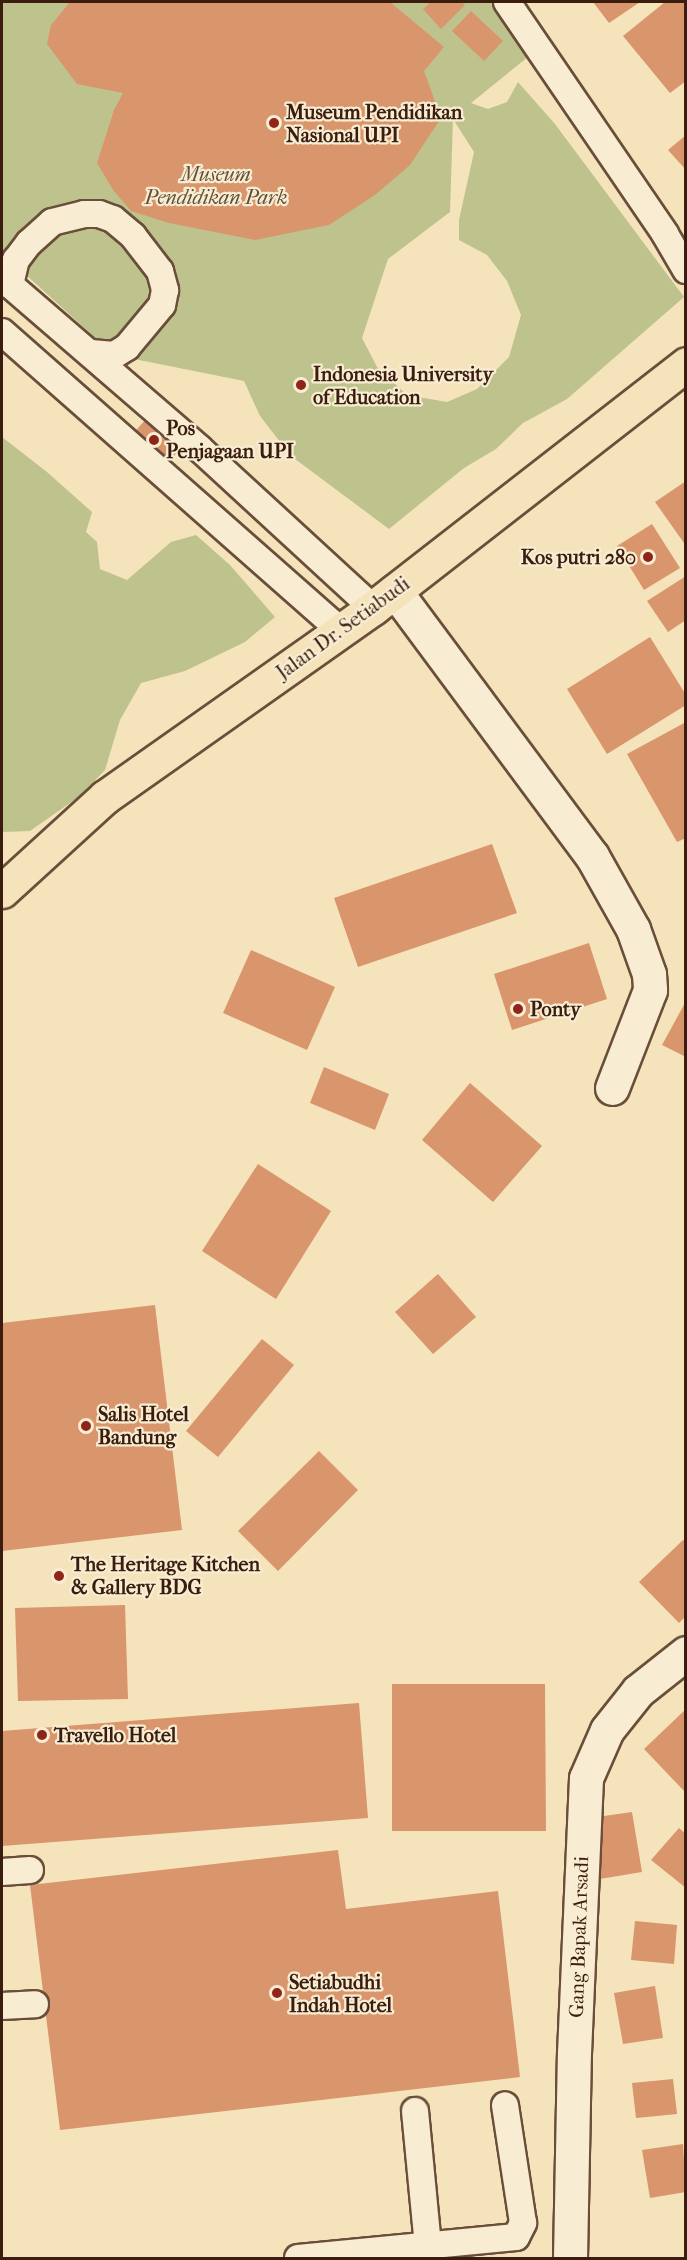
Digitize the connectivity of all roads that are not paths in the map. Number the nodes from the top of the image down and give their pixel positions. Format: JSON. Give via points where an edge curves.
{"nodes":[{"id":1,"x":507,"y":2,"type":"edge"},
{"id":2,"x":686,"y":270,"type":"edge"},
{"id":3,"x":6,"y":281,"type":"edge"},
{"id":4,"x":2,"y":332,"type":"edge"},
{"id":5,"x":91,"y":353,"type":"junction"},
{"id":6,"x":686,"y":364,"type":"edge"},
{"id":7,"x":384,"y":600,"type":"junction"},
{"id":8,"x":341,"y":631,"type":"junction"},
{"id":9,"x":2,"y":891,"type":"edge"},
{"id":10,"x":612,"y":1088,"type":"dead end"},
{"id":11,"x":686,"y":1653,"type":"edge"},
{"id":12,"x":30,"y":1870,"type":"dead end"},
{"id":13,"x":2,"y":1872,"type":"edge"},
{"id":14,"x":35,"y":2004,"type":"dead end"},
{"id":15,"x":2,"y":2006,"type":"edge"},
{"id":16,"x":505,"y":2105,"type":"dead end"},
{"id":17,"x":415,"y":2112,"type":"dead end"},
{"id":18,"x":428,"y":2245,"type":"junction"},
{"id":19,"x":298,"y":2259,"type":"edge"},
{"id":20,"x":570,"y":2259,"type":"edge"}],
"edges":[{"from":1,"to":2,"type":"lane"},
{"from":3,"to":5,"type":"lane"},
{"from":3,"to":5,"type":"lane","via":[[16,260],[51,222],[99,214],[113,219],[134,236],[160,272],[165,290],[162,305],[127,347],[114,355]]},
{"from":4,"to":8,"type":"lane"},
{"from":5,"to":7,"type":"lane","via":[[200,449]]},
{"from":6,"to":7,"type":"main road","name":"Jalan Dr. Setiabudi"},
{"from":7,"to":8,"type":"main road","name":"Jalan Dr. Setiabudi"},
{"from":7,"to":10,"type":"street","via":[[592,856],[633,929],[649,974],[650,990]]},
{"from":8,"to":9,"type":"main road","name":"Jalan Dr. Setiabudi","via":[[105,797]]},
{"from":11,"to":20,"type":"street","name":"Gang Bapak Arsadi","via":[[639,1690],[626,1706],[607,1730],[586,1778]]},
{"from":12,"to":13,"type":"lane"},
{"from":14,"to":15,"type":"lane"},
{"from":16,"to":18,"type":"lane","via":[[523,2223],[516,2237]]},
{"from":17,"to":18,"type":"lane"},
{"from":18,"to":19,"type":"lane"}]}
